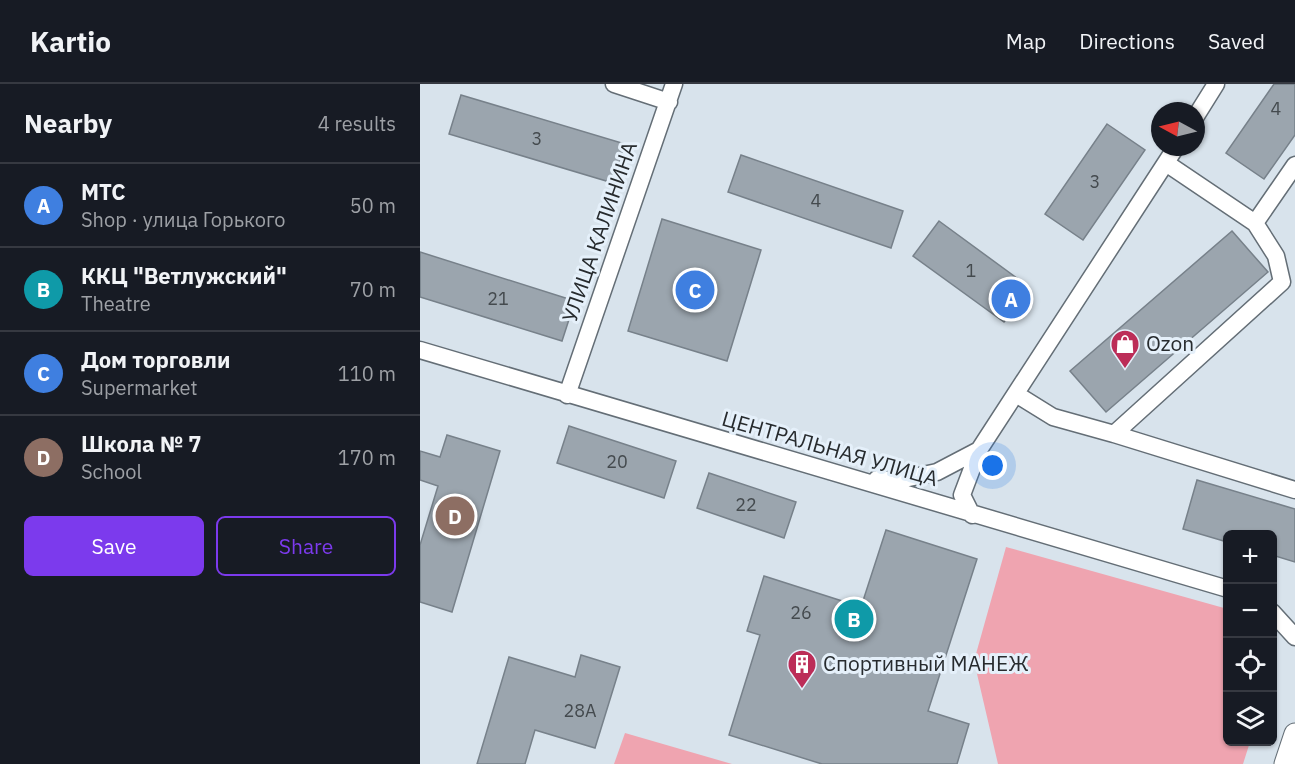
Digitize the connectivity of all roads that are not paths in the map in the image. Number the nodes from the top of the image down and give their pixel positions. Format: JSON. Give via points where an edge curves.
{"nodes":[{"id":1,"x":614,"y":84,"type":"edge"},
{"id":2,"x":674,"y":84,"type":"edge"},
{"id":3,"x":1216,"y":84,"type":"edge"},
{"id":4,"x":669,"y":102,"type":"junction"},
{"id":5,"x":1205,"y":102,"type":"edge"},
{"id":6,"x":1170,"y":156,"type":"edge"},
{"id":7,"x":1166,"y":163,"type":"junction"},
{"id":8,"x":1295,"y":165,"type":"edge"},
{"id":9,"x":1255,"y":223,"type":"junction"},
{"id":10,"x":420,"y":350,"type":"edge"},
{"id":11,"x":1016,"y":393,"type":"junction"},
{"id":12,"x":567,"y":395,"type":"junction"},
{"id":13,"x":1114,"y":434,"type":"junction"},
{"id":14,"x":980,"y":450,"type":"junction"},
{"id":15,"x":835,"y":474,"type":"junction"},
{"id":16,"x":1295,"y":490,"type":"edge"},
{"id":17,"x":972,"y":514,"type":"junction"},
{"id":18,"x":1223,"y":588,"type":"edge"},
{"id":19,"x":1277,"y":617,"type":"edge"},
{"id":20,"x":1295,"y":637,"type":"edge"},
{"id":21,"x":1295,"y":734,"type":"edge"},
{"id":22,"x":1285,"y":764,"type":"edge"}],
"edges":[{"from":1,"to":4,"type":"street"},
{"from":2,"to":4,"type":"street","name":"УЛИЦА КАЛИНИНА"},
{"from":3,"to":5,"type":"street"},
{"from":4,"to":12,"type":"street","name":"УЛИЦА КАЛИНИНА"},
{"from":6,"to":7,"type":"street"},
{"from":7,"to":9,"type":"street"},
{"from":7,"to":11,"type":"street"},
{"from":8,"to":9,"type":"street"},
{"from":9,"to":13,"type":"street","via":[[1276,256],[1282,282]]},
{"from":10,"to":12,"type":"street","name":"ЦЕНТРАЛЬНАЯ УЛИЦА"},
{"from":11,"to":13,"type":"street","via":[[1053,417]]},
{"from":11,"to":14,"type":"street"},
{"from":12,"to":15,"type":"street","name":"ЦЕНТРАЛЬНАЯ УЛИЦА"},
{"from":13,"to":16,"type":"street"},
{"from":14,"to":15,"type":"street","via":[[938,472],[895,481]]},
{"from":14,"to":17,"type":"street","via":[[962,495]]},
{"from":15,"to":17,"type":"street","name":"ЦЕНТРАЛЬНАЯ УЛИЦА"},
{"from":17,"to":18,"type":"street","name":"ЦЕНТРАЛЬНАЯ УЛИЦА"},
{"from":19,"to":20,"type":"street"},
{"from":21,"to":22,"type":"street"}]}
